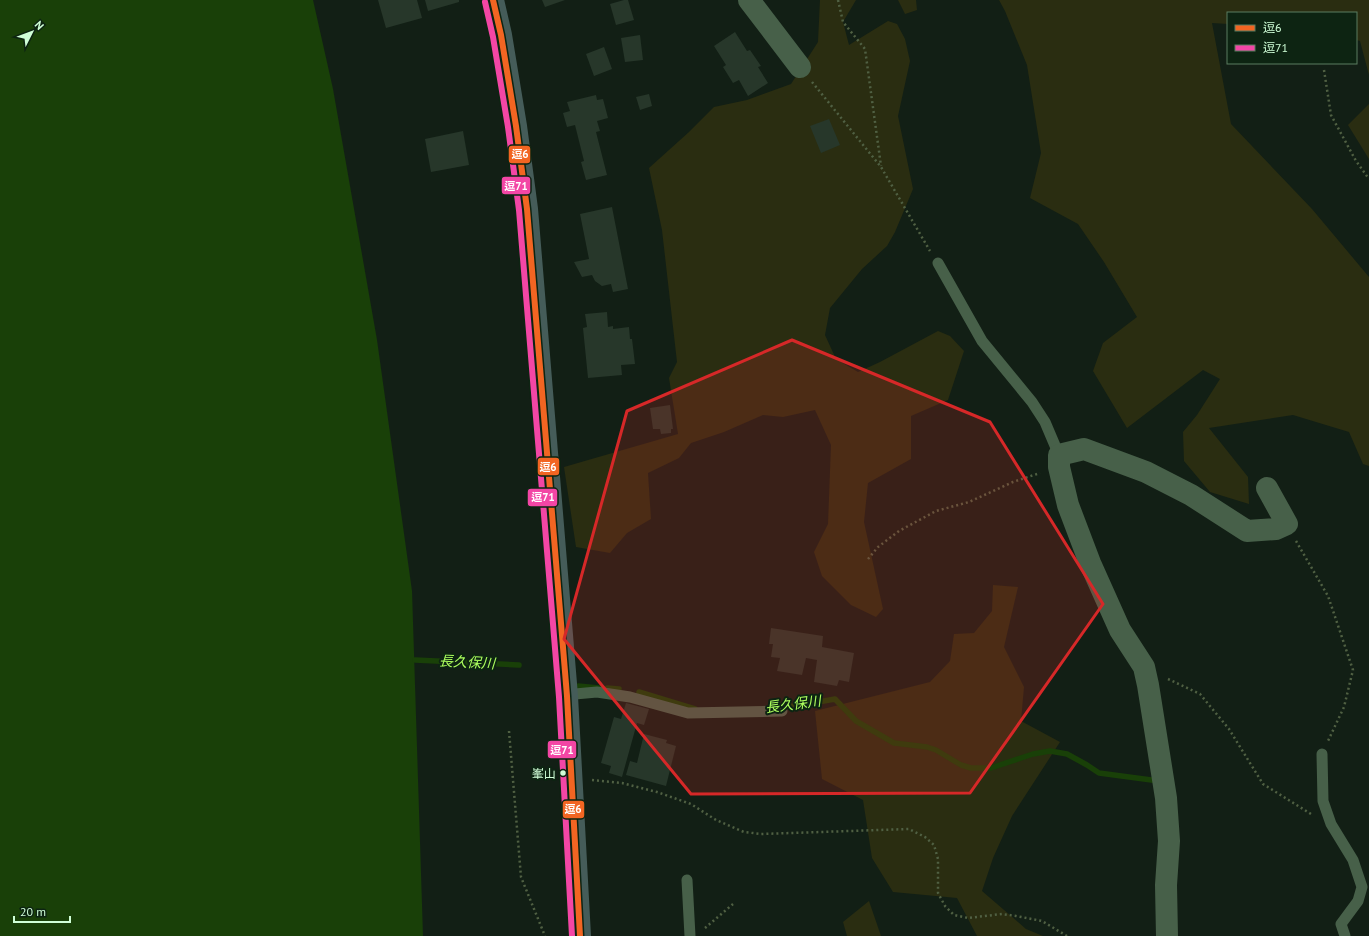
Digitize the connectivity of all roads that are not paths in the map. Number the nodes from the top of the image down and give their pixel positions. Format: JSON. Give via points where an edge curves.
{"nodes":[{"id":1,"x":493,"y":0,"type":"edge"},
{"id":2,"x":749,"y":0,"type":"edge"},
{"id":3,"x":800,"y":68,"type":"road end"},
{"id":4,"x":938,"y":263,"type":"road end"},
{"id":5,"x":1059,"y":461,"type":"junction"},
{"id":6,"x":1267,"y":488,"type":"dead end"},
{"id":7,"x":567,"y":696,"type":"junction"},
{"id":8,"x":782,"y":711,"type":"dead end"},
{"id":9,"x":1322,"y":754,"type":"road end"},
{"id":10,"x":688,"y":880,"type":"dead end"},
{"id":11,"x":695,"y":934,"type":"edge"},
{"id":12,"x":580,"y":936,"type":"edge"},
{"id":13,"x":1167,"y":936,"type":"edge"},
{"id":14,"x":1345,"y":936,"type":"edge"}],
"edges":[{"from":1,"to":7,"type":"highway","via":[[501,35],[527,209]]},
{"from":2,"to":3,"type":"street"},
{"from":4,"to":5,"type":"lane","via":[[982,341],[1032,402],[1045,422]]},
{"from":5,"to":6,"type":"street","via":[[1084,449],[1146,472],[1191,495],[1247,531],[1276,529],[1287,524]]},
{"from":5,"to":13,"type":"street","via":[[1068,505],[1090,563],[1120,630],[1144,667],[1166,798],[1169,841],[1166,885]]},
{"from":7,"to":8,"type":"lane","via":[[596,692],[630,696],[688,713]]},
{"from":7,"to":12,"type":"highway"},
{"from":9,"to":14,"type":"lane","via":[[1323,801],[1331,824],[1353,860],[1362,887],[1358,901],[1341,924]]},
{"from":10,"to":11,"type":"lane"}]}
